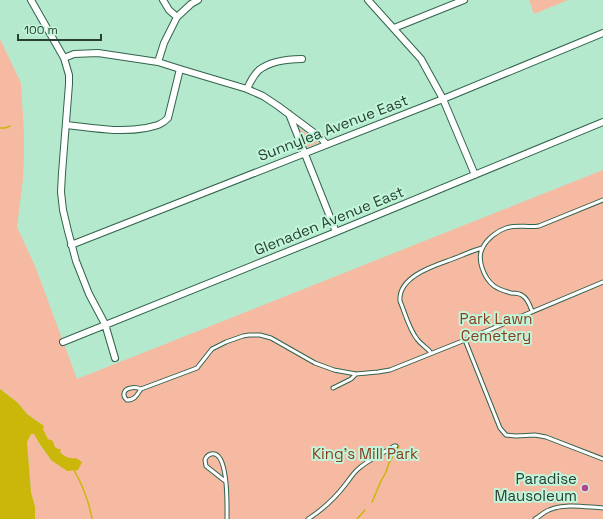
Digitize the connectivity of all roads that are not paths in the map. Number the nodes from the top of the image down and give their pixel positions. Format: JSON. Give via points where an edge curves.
{"nodes":[{"id":1,"x":31,"y":0,"type":"edge"},
{"id":2,"x":163,"y":0,"type":"edge"},
{"id":3,"x":198,"y":0,"type":"edge"},
{"id":4,"x":368,"y":0,"type":"edge"},
{"id":5,"x":464,"y":0,"type":"edge"},
{"id":6,"x":177,"y":17,"type":"junction"},
{"id":7,"x":394,"y":28,"type":"junction"},
{"id":8,"x":603,"y":32,"type":"edge"},
{"id":9,"x":64,"y":58,"type":"junction"},
{"id":10,"x":302,"y":59,"type":"dead end"},
{"id":11,"x":158,"y":62,"type":"junction"},
{"id":12,"x":180,"y":69,"type":"junction"},
{"id":13,"x":247,"y":88,"type":"junction"},
{"id":14,"x":443,"y":98,"type":"junction"},
{"id":15,"x":289,"y":114,"type":"junction"},
{"id":16,"x":603,"y":122,"type":"edge"},
{"id":17,"x":66,"y":125,"type":"junction"},
{"id":18,"x":326,"y":144,"type":"junction"},
{"id":19,"x":304,"y":153,"type":"junction"},
{"id":20,"x":475,"y":175,"type":"junction"},
{"id":21,"x":603,"y":200,"type":"edge"},
{"id":22,"x":336,"y":232,"type":"junction"},
{"id":23,"x":71,"y":245,"type":"junction"},
{"id":24,"x":482,"y":248,"type":"junction"},
{"id":25,"x":603,"y":282,"type":"edge"},
{"id":26,"x":532,"y":311,"type":"junction"},
{"id":27,"x":105,"y":324,"type":"junction"},
{"id":28,"x":465,"y":340,"type":"junction"},
{"id":29,"x":63,"y":342,"type":"dead end"},
{"id":30,"x":431,"y":353,"type":"junction"},
{"id":31,"x":115,"y":358,"type":"dead end"},
{"id":32,"x":356,"y":374,"type":"junction"},
{"id":33,"x":333,"y":388,"type":"dead end"},
{"id":34,"x":141,"y":389,"type":"junction"},
{"id":35,"x":396,"y":446,"type":"dead end"},
{"id":36,"x":603,"y":459,"type":"edge"},
{"id":37,"x":225,"y":481,"type":"junction"},
{"id":38,"x":603,"y":508,"type":"edge"},
{"id":39,"x":227,"y":519,"type":"edge"},
{"id":40,"x":308,"y":519,"type":"edge"},
{"id":41,"x":535,"y":519,"type":"edge"}],
"edges":[{"from":1,"to":9,"type":"street"},
{"from":2,"to":6,"type":"street","via":[[168,10]]},
{"from":3,"to":6,"type":"street"},
{"from":4,"to":7,"type":"street"},
{"from":5,"to":7,"type":"street"},
{"from":6,"to":11,"type":"street"},
{"from":7,"to":14,"type":"street","via":[[421,60]]},
{"from":8,"to":14,"type":"street","name":"Sunnylea Avenue East"},
{"from":9,"to":11,"type":"street","via":[[74,54],[98,53]]},
{"from":9,"to":17,"type":"street","via":[[69,75]]},
{"from":10,"to":13,"type":"street","via":[[282,60],[263,68],[253,77]]},
{"from":11,"to":12,"type":"street"},
{"from":12,"to":13,"type":"street"},
{"from":12,"to":17,"type":"street","via":[[168,118],[159,126],[119,131]]},
{"from":13,"to":15,"type":"street"},
{"from":14,"to":18,"type":"street","name":"Sunnylea Avenue East"},
{"from":14,"to":20,"type":"street"},
{"from":15,"to":18,"type":"street"},
{"from":15,"to":19,"type":"street"},
{"from":16,"to":20,"type":"street","name":"Glenaden Avenue East"},
{"from":17,"to":23,"type":"street","via":[[62,192],[63,210]]},
{"from":18,"to":19,"type":"street","name":"Sunnylea Avenue East"},
{"from":19,"to":22,"type":"street"},
{"from":19,"to":23,"type":"street","name":"Sunnylea Avenue East"},
{"from":20,"to":22,"type":"street","name":"Glenaden Avenue East"},
{"from":21,"to":24,"type":"lane","via":[[540,226],[502,229]]},
{"from":22,"to":27,"type":"street","name":"Glenaden Avenue East"},
{"from":23,"to":27,"type":"street","via":[[81,275]]},
{"from":24,"to":26,"type":"lane","via":[[482,267],[490,282],[503,291],[523,296]]},
{"from":24,"to":30,"type":"lane","via":[[426,270],[412,278],[402,291],[400,301],[410,327],[416,339]]},
{"from":25,"to":26,"type":"lane"},
{"from":26,"to":28,"type":"lane"},
{"from":27,"to":29,"type":"street","name":"Glenaden Avenue East"},
{"from":27,"to":31,"type":"street"},
{"from":28,"to":30,"type":"lane"},
{"from":28,"to":36,"type":"lane","via":[[500,428],[506,435],[546,437]]},
{"from":30,"to":32,"type":"lane","via":[[390,370]]},
{"from":32,"to":33,"type":"lane"},
{"from":32,"to":34,"type":"lane","via":[[334,370],[315,362],[271,338],[249,335],[212,349],[197,368]]},
{"from":34,"to":34,"type":"lane","via":[[134,399],[125,399],[126,389]]},
{"from":35,"to":40,"type":"lane","via":[[363,464],[330,502]]},
{"from":37,"to":37,"type":"lane","via":[[221,460],[217,455],[208,455],[205,460],[206,466]]},
{"from":37,"to":39,"type":"lane"},
{"from":38,"to":41,"type":"lane","via":[[559,507]]}]}
